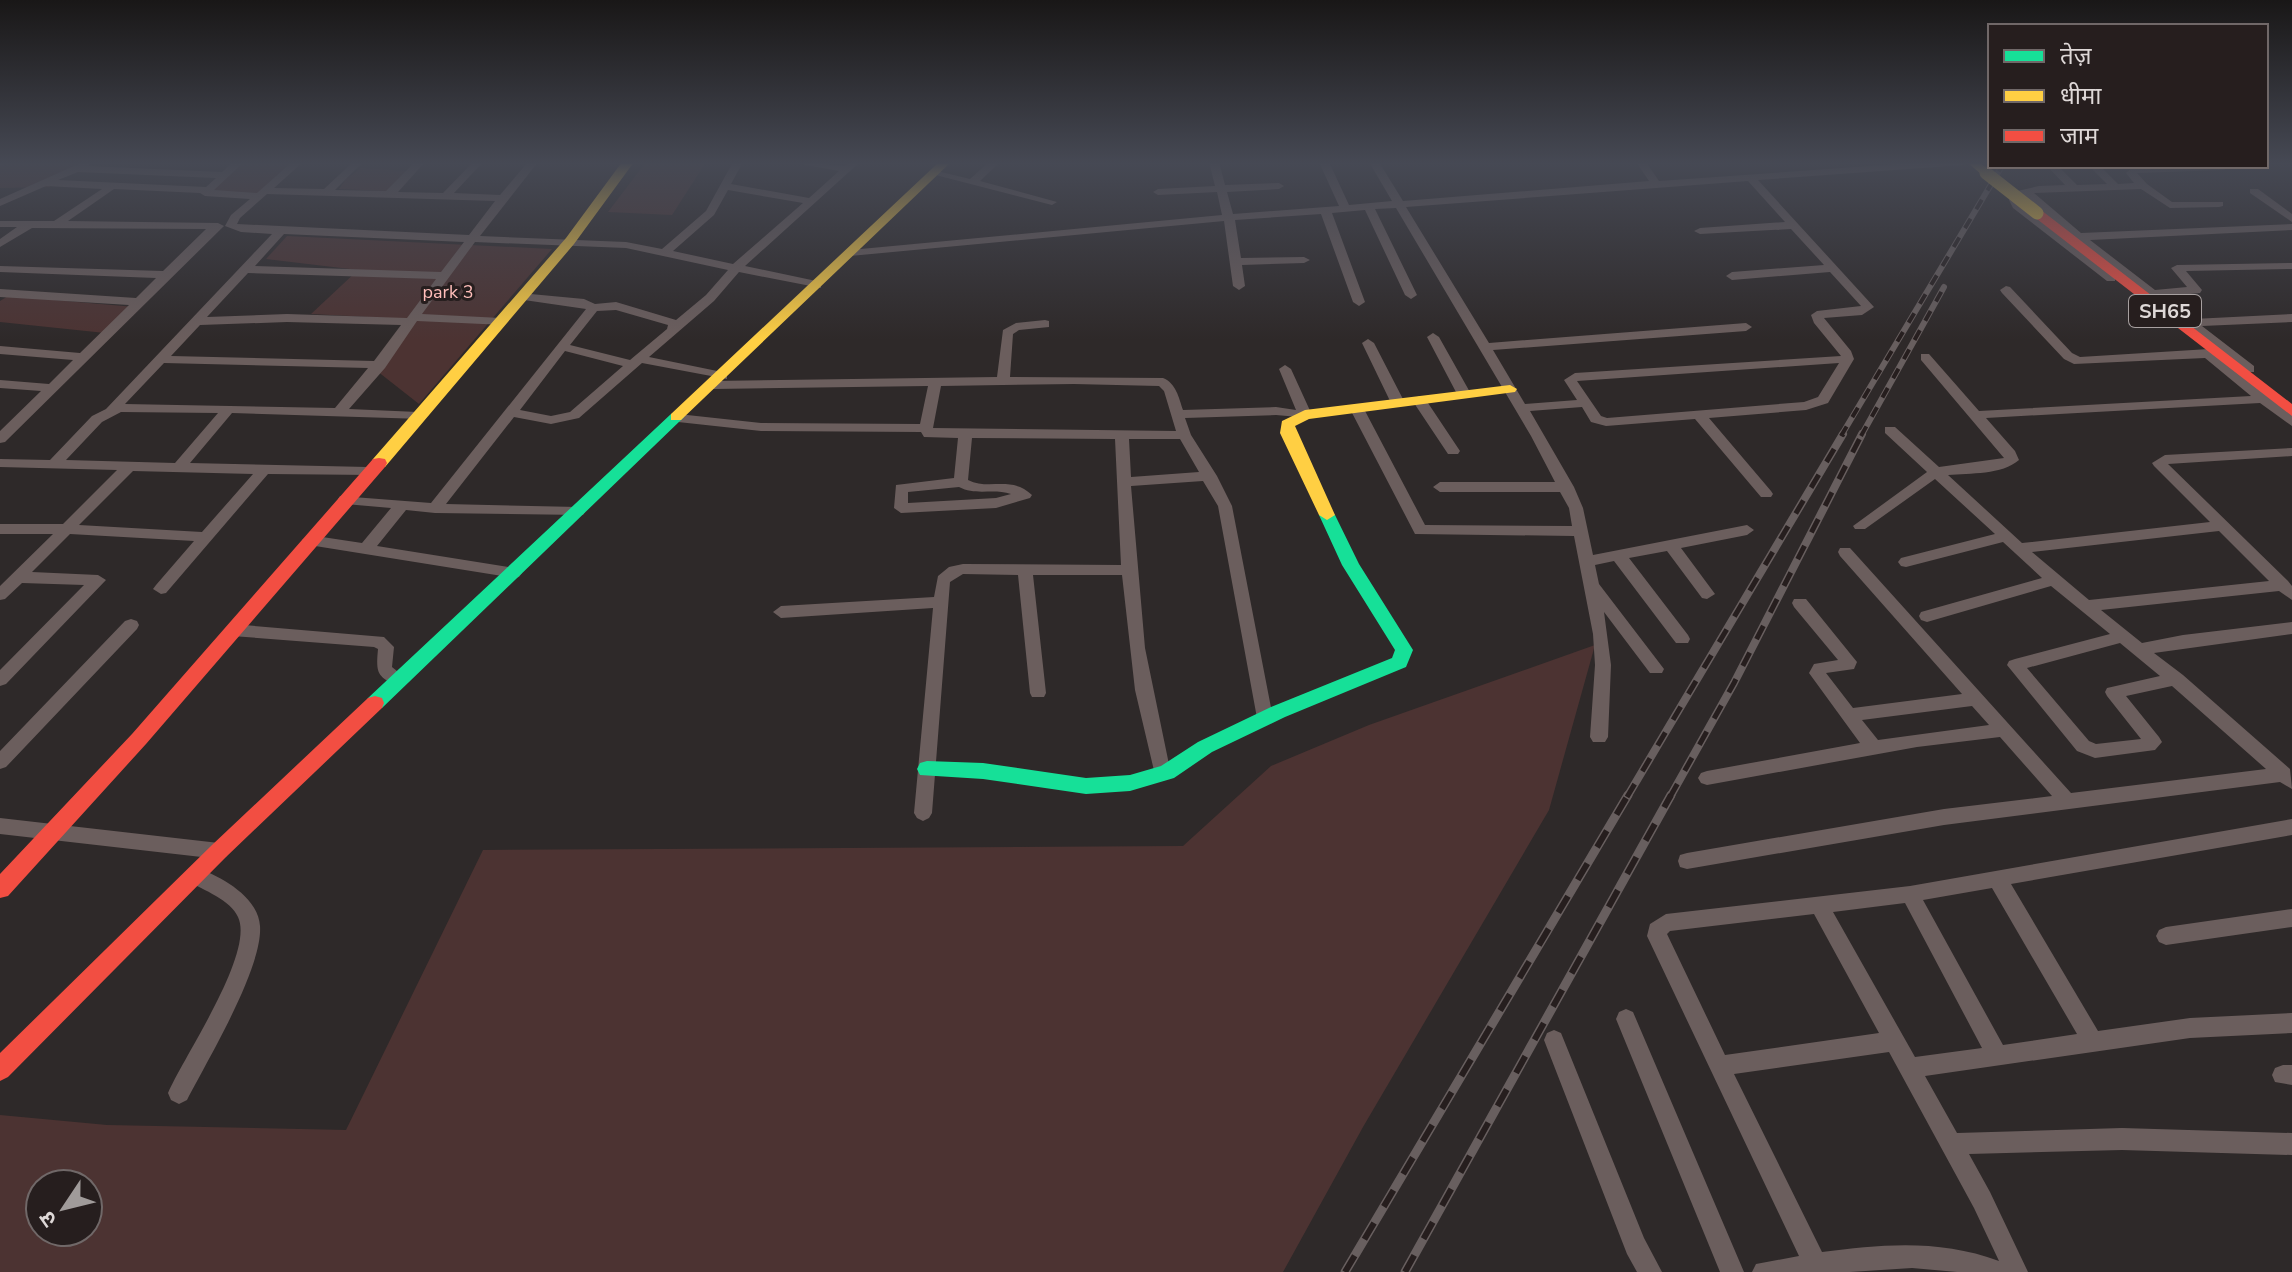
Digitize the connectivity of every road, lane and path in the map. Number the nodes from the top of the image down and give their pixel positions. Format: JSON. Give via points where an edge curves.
{"nodes":[{"id":1,"x":61,"y":221,"type":"edge"},
{"id":2,"x":233,"y":221,"type":"edge"},
{"id":3,"x":484,"y":221,"type":"edge"},
{"id":4,"x":584,"y":221,"type":"edge"},
{"id":5,"x":702,"y":221,"type":"edge"},
{"id":6,"x":787,"y":221,"type":"edge"},
{"id":7,"x":883,"y":221,"type":"edge"},
{"id":8,"x":1203,"y":221,"type":"edge"},
{"id":9,"x":1229,"y":221,"type":"edge"},
{"id":10,"x":1330,"y":221,"type":"edge"},
{"id":11,"x":1375,"y":221,"type":"edge"},
{"id":12,"x":1411,"y":221,"type":"edge"},
{"id":13,"x":1791,"y":221,"type":"edge"},
{"id":14,"x":2037,"y":221,"type":"edge"},
{"id":15,"x":2048,"y":221,"type":"edge"},
{"id":16,"x":2061,"y":221,"type":"edge"},
{"id":17,"x":0,"y":224,"type":"edge"},
{"id":18,"x":28,"y":225,"type":"junction"},
{"id":19,"x":55,"y":225,"type":"junction"},
{"id":20,"x":1794,"y":225,"type":"junction"},
{"id":21,"x":216,"y":226,"type":"junction"},
{"id":22,"x":231,"y":226,"type":"junction"},
{"id":23,"x":2292,"y":227,"type":"edge"},
{"id":24,"x":282,"y":230,"type":"junction"},
{"id":25,"x":1700,"y":231,"type":"dead end"},
{"id":26,"x":471,"y":237,"type":"junction"},
{"id":27,"x":2078,"y":237,"type":"junction"},
{"id":28,"x":570,"y":241,"type":"junction"},
{"id":29,"x":0,"y":244,"type":"edge"},
{"id":30,"x":666,"y":252,"type":"junction"},
{"id":31,"x":850,"y":253,"type":"junction"},
{"id":32,"x":1304,"y":260,"type":"dead end"},
{"id":33,"x":1235,"y":262,"type":"junction"},
{"id":34,"x":2292,"y":266,"type":"edge"},
{"id":35,"x":737,"y":267,"type":"junction"},
{"id":36,"x":1834,"y":268,"type":"junction"},
{"id":37,"x":0,"y":269,"type":"edge"},
{"id":38,"x":245,"y":269,"type":"junction"},
{"id":39,"x":33,"y":270,"type":"junction"},
{"id":40,"x":167,"y":275,"type":"junction"},
{"id":41,"x":442,"y":276,"type":"junction"},
{"id":42,"x":1732,"y":276,"type":"dead end"},
{"id":43,"x":817,"y":285,"type":"junction"},
{"id":44,"x":1239,"y":286,"type":"dead end"},
{"id":45,"x":2006,"y":290,"type":"dead end"},
{"id":46,"x":2152,"y":294,"type":"junction"},
{"id":47,"x":1411,"y":295,"type":"dead end"},
{"id":48,"x":524,"y":296,"type":"junction"},
{"id":49,"x":140,"y":302,"type":"junction"},
{"id":50,"x":1359,"y":302,"type":"dead end"},
{"id":51,"x":593,"y":308,"type":"junction"},
{"id":52,"x":2292,"y":318,"type":"edge"},
{"id":53,"x":411,"y":319,"type":"junction"},
{"id":54,"x":196,"y":321,"type":"junction"},
{"id":55,"x":501,"y":322,"type":"junction"},
{"id":56,"x":2191,"y":323,"type":"junction"},
{"id":57,"x":1045,"y":324,"type":"dead end"},
{"id":58,"x":675,"y":327,"type":"junction"},
{"id":59,"x":1746,"y":327,"type":"dead end"},
{"id":60,"x":1433,"y":337,"type":"dead end"},
{"id":61,"x":1368,"y":343,"type":"dead end"},
{"id":62,"x":564,"y":347,"type":"junction"},
{"id":63,"x":1484,"y":347,"type":"junction"},
{"id":64,"x":0,"y":350,"type":"edge"},
{"id":65,"x":2207,"y":354,"type":"junction"},
{"id":66,"x":84,"y":357,"type":"junction"},
{"id":67,"x":1925,"y":357,"type":"dead end"},
{"id":68,"x":159,"y":359,"type":"junction"},
{"id":69,"x":1848,"y":359,"type":"junction"},
{"id":70,"x":636,"y":362,"type":"junction"},
{"id":71,"x":380,"y":365,"type":"junction"},
{"id":72,"x":1285,"y":369,"type":"dead end"},
{"id":73,"x":718,"y":380,"type":"junction"},
{"id":74,"x":1003,"y":381,"type":"junction"},
{"id":75,"x":935,"y":383,"type":"junction"},
{"id":76,"x":0,"y":384,"type":"edge"},
{"id":77,"x":53,"y":388,"type":"junction"},
{"id":78,"x":1510,"y":389,"type":"junction"},
{"id":79,"x":1464,"y":394,"type":"junction"},
{"id":80,"x":2262,"y":399,"type":"junction"},
{"id":81,"x":1419,"y":400,"type":"junction"},
{"id":82,"x":1398,"y":403,"type":"junction"},
{"id":83,"x":1585,"y":403,"type":"junction"},
{"id":84,"x":2292,"y":403,"type":"edge"},
{"id":85,"x":229,"y":408,"type":"junction"},
{"id":86,"x":1521,"y":408,"type":"junction"},
{"id":87,"x":113,"y":409,"type":"junction"},
{"id":88,"x":1357,"y":409,"type":"junction"},
{"id":89,"x":2292,"y":411,"type":"edge"},
{"id":90,"x":339,"y":412,"type":"junction"},
{"id":91,"x":511,"y":412,"type":"junction"},
{"id":92,"x":1176,"y":414,"type":"junction"},
{"id":93,"x":1698,"y":414,"type":"junction"},
{"id":94,"x":1305,"y":415,"type":"junction"},
{"id":95,"x":1976,"y":415,"type":"junction"},
{"id":96,"x":418,"y":416,"type":"junction"},
{"id":97,"x":678,"y":418,"type":"junction"},
{"id":98,"x":2292,"y":422,"type":"edge"},
{"id":99,"x":926,"y":428,"type":"junction"},
{"id":100,"x":1890,"y":430,"type":"dead end"},
{"id":101,"x":1122,"y":434,"type":"junction"},
{"id":102,"x":1184,"y":435,"type":"junction"},
{"id":103,"x":965,"y":436,"type":"junction"},
{"id":104,"x":0,"y":439,"type":"edge"},
{"id":105,"x":1453,"y":451,"type":"dead end"},
{"id":106,"x":2292,"y":452,"type":"edge"},
{"id":107,"x":0,"y":463,"type":"edge"},
{"id":108,"x":54,"y":464,"type":"junction"},
{"id":109,"x":130,"y":466,"type":"junction"},
{"id":110,"x":179,"y":467,"type":"junction"},
{"id":111,"x":265,"y":469,"type":"junction"},
{"id":112,"x":368,"y":472,"type":"junction"},
{"id":113,"x":1936,"y":472,"type":"junction"},
{"id":114,"x":1210,"y":476,"type":"junction"},
{"id":115,"x":961,"y":482,"type":"junction"},
{"id":116,"x":1124,"y":482,"type":"junction"},
{"id":117,"x":1440,"y":487,"type":"dead end"},
{"id":118,"x":1567,"y":487,"type":"junction"},
{"id":119,"x":1766,"y":494,"type":"dead end"},
{"id":120,"x":345,"y":499,"type":"junction"},
{"id":121,"x":402,"y":505,"type":"junction"},
{"id":122,"x":435,"y":508,"type":"junction"},
{"id":123,"x":578,"y":512,"type":"junction"},
{"id":124,"x":1860,"y":526,"type":"dead end"},
{"id":125,"x":2223,"y":526,"type":"junction"},
{"id":126,"x":0,"y":529,"type":"edge"},
{"id":127,"x":67,"y":529,"type":"junction"},
{"id":128,"x":1747,"y":530,"type":"dead end"},
{"id":129,"x":1581,"y":531,"type":"junction"},
{"id":130,"x":2006,"y":536,"type":"junction"},
{"id":131,"x":208,"y":537,"type":"junction"},
{"id":132,"x":309,"y":540,"type":"junction"},
{"id":133,"x":1671,"y":545,"type":"junction"},
{"id":134,"x":2020,"y":548,"type":"junction"},
{"id":135,"x":366,"y":549,"type":"junction"},
{"id":136,"x":1845,"y":552,"type":"dead end"},
{"id":137,"x":1618,"y":555,"type":"junction"},
{"id":138,"x":1587,"y":561,"type":"junction"},
{"id":139,"x":1906,"y":562,"type":"dead end"},
{"id":140,"x":1129,"y":570,"type":"junction"},
{"id":141,"x":1025,"y":572,"type":"junction"},
{"id":142,"x":514,"y":573,"type":"junction"},
{"id":143,"x":17,"y":577,"type":"junction"},
{"id":144,"x":2054,"y":580,"type":"junction"},
{"id":145,"x":1593,"y":585,"type":"junction"},
{"id":146,"x":161,"y":589,"type":"dead end"},
{"id":147,"x":2287,"y":590,"type":"edge"},
{"id":148,"x":0,"y":594,"type":"edge"},
{"id":149,"x":1707,"y":594,"type":"dead end"},
{"id":150,"x":941,"y":602,"type":"junction"},
{"id":151,"x":1800,"y":603,"type":"dead end"},
{"id":152,"x":2086,"y":606,"type":"junction"},
{"id":153,"x":781,"y":612,"type":"dead end"},
{"id":154,"x":1927,"y":616,"type":"dead end"},
{"id":155,"x":131,"y":625,"type":"dead end"},
{"id":156,"x":2292,"y":628,"type":"edge"},
{"id":157,"x":232,"y":630,"type":"junction"},
{"id":158,"x":2125,"y":636,"type":"junction"},
{"id":159,"x":1682,"y":639,"type":"dead end"},
{"id":160,"x":2142,"y":649,"type":"junction"},
{"id":161,"x":1656,"y":669,"type":"dead end"},
{"id":162,"x":2177,"y":679,"type":"junction"},
{"id":163,"x":0,"y":680,"type":"edge"},
{"id":164,"x":400,"y":680,"type":"junction"},
{"id":165,"x":1038,"y":693,"type":"dead end"},
{"id":166,"x":1976,"y":699,"type":"junction"},
{"id":167,"x":1849,"y":715,"type":"junction"},
{"id":168,"x":1265,"y":718,"type":"junction"},
{"id":169,"x":2003,"y":730,"type":"junction"},
{"id":170,"x":1599,"y":737,"type":"dead end"},
{"id":171,"x":1873,"y":747,"type":"junction"},
{"id":172,"x":0,"y":762,"type":"edge"},
{"id":173,"x":927,"y":769,"type":"junction"},
{"id":174,"x":1162,"y":774,"type":"junction"},
{"id":175,"x":1707,"y":778,"type":"dead end"},
{"id":176,"x":2288,"y":778,"type":"edge"},
{"id":177,"x":2068,"y":802,"type":"junction"},
{"id":178,"x":923,"y":813,"type":"dead end"},
{"id":179,"x":0,"y":826,"type":"edge"},
{"id":180,"x":2292,"y":827,"type":"edge"},
{"id":181,"x":52,"y":833,"type":"junction"},
{"id":182,"x":219,"y":851,"type":"junction"},
{"id":183,"x":1687,"y":861,"type":"dead end"},
{"id":184,"x":195,"y":875,"type":"junction"},
{"id":185,"x":1998,"y":880,"type":"junction"},
{"id":186,"x":0,"y":889,"type":"edge"},
{"id":187,"x":1910,"y":894,"type":"junction"},
{"id":188,"x":1820,"y":906,"type":"junction"},
{"id":189,"x":2292,"y":918,"type":"edge"},
{"id":190,"x":2166,"y":936,"type":"dead end"},
{"id":191,"x":1626,"y":1019,"type":"dead end"},
{"id":192,"x":2292,"y":1023,"type":"edge"},
{"id":193,"x":1554,"y":1040,"type":"dead end"},
{"id":194,"x":1895,"y":1041,"type":"junction"},
{"id":195,"x":2093,"y":1042,"type":"junction"},
{"id":196,"x":1997,"y":1054,"type":"junction"},
{"id":197,"x":1719,"y":1066,"type":"junction"},
{"id":198,"x":1910,"y":1068,"type":"junction"},
{"id":199,"x":0,"y":1069,"type":"edge"},
{"id":200,"x":179,"y":1093,"type":"dead end"},
{"id":201,"x":1951,"y":1144,"type":"junction"},
{"id":202,"x":2292,"y":1144,"type":"edge"},
{"id":203,"x":1816,"y":1266,"type":"junction"},
{"id":204,"x":1650,"y":1272,"type":"edge"},
{"id":205,"x":1732,"y":1272,"type":"edge"},
{"id":206,"x":1764,"y":1272,"type":"edge"},
{"id":207,"x":1996,"y":1272,"type":"edge"},
{"id":208,"x":2016,"y":1272,"type":"edge"}],
"edges":[{"from":1,"to":19,"type":"street"},
{"from":2,"to":22,"type":"street"},
{"from":3,"to":26,"type":"street"},
{"from":4,"to":28,"type":"street"},
{"from":5,"to":30,"type":"street"},
{"from":6,"to":35,"type":"street"},
{"from":7,"to":31,"type":"street"},
{"from":8,"to":31,"type":"street"},
{"from":9,"to":33,"type":"street"},
{"from":10,"to":50,"type":"street"},
{"from":11,"to":47,"type":"street"},
{"from":12,"to":63,"type":"street"},
{"from":13,"to":20,"type":"street"},
{"from":14,"to":65,"type":"street"},
{"from":15,"to":89,"type":"street","number":"SH65","bridge":true},
{"from":16,"to":27,"type":"street"},
{"from":17,"to":18,"type":"street"},
{"from":18,"to":19,"type":"street"},
{"from":18,"to":29,"type":"street"},
{"from":19,"to":21,"type":"street"},
{"from":20,"to":25,"type":"street"},
{"from":20,"to":36,"type":"street"},
{"from":21,"to":22,"type":"street"},
{"from":21,"to":40,"type":"street"},
{"from":22,"to":24,"type":"street"},
{"from":23,"to":27,"type":"street"},
{"from":24,"to":26,"type":"street"},
{"from":24,"to":38,"type":"street"},
{"from":26,"to":28,"type":"street"},
{"from":26,"to":41,"type":"street"},
{"from":27,"to":46,"type":"street"},
{"from":28,"to":30,"type":"street"},
{"from":28,"to":48,"type":"street"},
{"from":30,"to":35,"type":"street"},
{"from":31,"to":43,"type":"street"},
{"from":32,"to":33,"type":"street"},
{"from":33,"to":44,"type":"street"},
{"from":34,"to":46,"type":"street","via":[[2177,268],[2196,290]]},
{"from":35,"to":43,"type":"street"},
{"from":35,"to":58,"type":"street"},
{"from":36,"to":42,"type":"street"},
{"from":36,"to":69,"type":"street","via":[[1868,307],[1816,317]]},
{"from":37,"to":39,"type":"street"},
{"from":38,"to":41,"type":"street"},
{"from":38,"to":54,"type":"street"},
{"from":39,"to":40,"type":"street"},
{"from":39,"to":49,"type":"street","via":[[0,293]]},
{"from":40,"to":49,"type":"street"},
{"from":41,"to":53,"type":"street"},
{"from":43,"to":73,"type":"street"},
{"from":45,"to":65,"type":"street","via":[[2078,361]]},
{"from":46,"to":56,"type":"street"},
{"from":48,"to":51,"type":"street"},
{"from":48,"to":55,"type":"street"},
{"from":49,"to":66,"type":"street"},
{"from":51,"to":58,"type":"street","via":[[628,309],[673,320]]},
{"from":51,"to":62,"type":"street"},
{"from":52,"to":56,"type":"street"},
{"from":53,"to":54,"type":"street"},
{"from":53,"to":55,"type":"street"},
{"from":53,"to":71,"type":"street"},
{"from":54,"to":68,"type":"street"},
{"from":55,"to":96,"type":"street"},
{"from":56,"to":84,"type":"street"},
{"from":57,"to":74,"type":"street","via":[[1007,333]]},
{"from":58,"to":70,"type":"street"},
{"from":59,"to":63,"type":"street"},
{"from":60,"to":79,"type":"street"},
{"from":61,"to":82,"type":"street"},
{"from":62,"to":70,"type":"street"},
{"from":62,"to":91,"type":"street"},
{"from":63,"to":78,"type":"street"},
{"from":64,"to":66,"type":"street"},
{"from":65,"to":80,"type":"street"},
{"from":66,"to":77,"type":"street"},
{"from":67,"to":95,"type":"street"},
{"from":68,"to":71,"type":"street"},
{"from":68,"to":87,"type":"street"},
{"from":69,"to":83,"type":"street","via":[[1571,378]]},
{"from":69,"to":93,"type":"street","via":[[1816,403]]},
{"from":70,"to":73,"type":"street","via":[[673,364]]},
{"from":70,"to":91,"type":"street","via":[[567,418]]},
{"from":71,"to":90,"type":"street"},
{"from":72,"to":94,"type":"street"},
{"from":73,"to":75,"type":"street"},
{"from":73,"to":97,"type":"street"},
{"from":74,"to":75,"type":"street"},
{"from":74,"to":92,"type":"street","via":[[1156,381],[1167,385]]},
{"from":75,"to":99,"type":"street"},
{"from":76,"to":77,"type":"street"},
{"from":77,"to":104,"type":"street"},
{"from":78,"to":79,"type":"street"},
{"from":78,"to":86,"type":"street"},
{"from":79,"to":81,"type":"street"},
{"from":80,"to":95,"type":"street"},
{"from":80,"to":98,"type":"street"},
{"from":81,"to":82,"type":"street"},
{"from":81,"to":105,"type":"street"},
{"from":82,"to":88,"type":"street"},
{"from":83,"to":86,"type":"street"},
{"from":83,"to":93,"type":"street","via":[[1596,419],[1606,422]]},
{"from":85,"to":87,"type":"street"},
{"from":85,"to":90,"type":"street"},
{"from":85,"to":110,"type":"street"},
{"from":86,"to":118,"type":"street"},
{"from":87,"to":108,"type":"street"},
{"from":88,"to":94,"type":"street"},
{"from":88,"to":129,"type":"street","via":[[1420,530]]},
{"from":90,"to":96,"type":"street"},
{"from":91,"to":122,"type":"street"},
{"from":92,"to":94,"type":"street"},
{"from":92,"to":102,"type":"street"},
{"from":93,"to":119,"type":"street"},
{"from":94,"to":168,"type":"street","via":[[1289,420],[1288,433],[1351,565],[1404,656],[1377,673]]},
{"from":95,"to":113,"type":"street","via":[[2012,460]]},
{"from":96,"to":112,"type":"street"},
{"from":97,"to":99,"type":"street","via":[[761,427]]},
{"from":97,"to":123,"type":"street"},
{"from":99,"to":103,"type":"street","via":[[937,436]]},
{"from":100,"to":113,"type":"street"},
{"from":101,"to":102,"type":"street"},
{"from":101,"to":103,"type":"street"},
{"from":101,"to":116,"type":"street"},
{"from":102,"to":114,"type":"street"},
{"from":103,"to":115,"type":"street"},
{"from":106,"to":125,"type":"street","via":[[2160,461]]},
{"from":107,"to":108,"type":"street"},
{"from":108,"to":109,"type":"street"},
{"from":109,"to":110,"type":"street"},
{"from":109,"to":127,"type":"street"},
{"from":110,"to":111,"type":"street"},
{"from":111,"to":112,"type":"street"},
{"from":111,"to":131,"type":"street"},
{"from":112,"to":120,"type":"street"},
{"from":113,"to":124,"type":"street"},
{"from":113,"to":130,"type":"street"},
{"from":114,"to":116,"type":"street"},
{"from":114,"to":168,"type":"street","via":[[1227,516]]},
{"from":115,"to":115,"type":"street","via":[[901,488],[901,508],[996,503],[1025,495],[1007,487],[972,488]]},
{"from":116,"to":140,"type":"street"},
{"from":117,"to":118,"type":"street"},
{"from":118,"to":129,"type":"street"},
{"from":120,"to":121,"type":"street"},
{"from":120,"to":132,"type":"street"},
{"from":121,"to":122,"type":"street"},
{"from":121,"to":135,"type":"street"},
{"from":122,"to":123,"type":"street"},
{"from":123,"to":142,"type":"street"},
{"from":125,"to":134,"type":"street"},
{"from":125,"to":147,"type":"street"},
{"from":126,"to":127,"type":"street"},
{"from":127,"to":131,"type":"street"},
{"from":127,"to":143,"type":"street"},
{"from":128,"to":133,"type":"street"},
{"from":129,"to":138,"type":"street"},
{"from":130,"to":134,"type":"street"},
{"from":130,"to":139,"type":"street"},
{"from":131,"to":146,"type":"street"},
{"from":132,"to":135,"type":"street"},
{"from":132,"to":157,"type":"street"},
{"from":133,"to":137,"type":"street"},
{"from":133,"to":149,"type":"street"},
{"from":134,"to":144,"type":"street"},
{"from":135,"to":142,"type":"street"},
{"from":136,"to":166,"type":"street"},
{"from":137,"to":138,"type":"street"},
{"from":137,"to":159,"type":"street"},
{"from":138,"to":145,"type":"street"},
{"from":140,"to":141,"type":"street"},
{"from":140,"to":174,"type":"street","via":[[1150,727]]},
{"from":141,"to":150,"type":"street","via":[[954,571],[943,580]]},
{"from":141,"to":165,"type":"street"},
{"from":142,"to":164,"type":"street"},
{"from":143,"to":148,"type":"street"},
{"from":143,"to":163,"type":"street","via":[[98,580]]},
{"from":144,"to":152,"type":"street"},
{"from":144,"to":154,"type":"street"},
{"from":145,"to":161,"type":"street"},
{"from":145,"to":170,"type":"street","via":[[1603,665]]},
{"from":147,"to":152,"type":"street"},
{"from":150,"to":153,"type":"street"},
{"from":150,"to":173,"type":"street"},
{"from":151,"to":167,"type":"street","via":[[1850,663],[1816,671]]},
{"from":152,"to":158,"type":"street"},
{"from":155,"to":172,"type":"street"},
{"from":156,"to":160,"type":"street"},
{"from":157,"to":164,"type":"street","via":[[378,641],[386,647],[384,670]]},
{"from":157,"to":181,"type":"street"},
{"from":158,"to":160,"type":"street"},
{"from":158,"to":162,"type":"street","via":[[2015,665],[2083,746],[2095,751],[2153,742],[2113,692]]},
{"from":160,"to":162,"type":"street"},
{"from":162,"to":176,"type":"street"},
{"from":164,"to":182,"type":"street"},
{"from":166,"to":167,"type":"street"},
{"from":166,"to":169,"type":"street"},
{"from":167,"to":171,"type":"street"},
{"from":168,"to":174,"type":"street"},
{"from":169,"to":171,"type":"street"},
{"from":169,"to":177,"type":"street"},
{"from":171,"to":175,"type":"street"},
{"from":173,"to":174,"type":"street","via":[[1086,786]]},
{"from":173,"to":178,"type":"street"},
{"from":176,"to":177,"type":"street"},
{"from":177,"to":183,"type":"street","via":[[1944,817]]},
{"from":179,"to":181,"type":"street"},
{"from":180,"to":185,"type":"street"},
{"from":181,"to":182,"type":"street"},
{"from":181,"to":186,"type":"street"},
{"from":182,"to":184,"type":"street"},
{"from":184,"to":199,"type":"street"},
{"from":184,"to":200,"type":"street","via":[[246,909],[251,936],[237,979]]},
{"from":185,"to":187,"type":"street"},
{"from":185,"to":195,"type":"street"},
{"from":187,"to":188,"type":"street"},
{"from":187,"to":196,"type":"street"},
{"from":188,"to":194,"type":"street"},
{"from":188,"to":197,"type":"street","via":[[1666,923],[1657,930]]},
{"from":189,"to":190,"type":"street"},
{"from":191,"to":205,"type":"street"},
{"from":192,"to":195,"type":"street","via":[[2190,1028]]},
{"from":193,"to":204,"type":"street"},
{"from":194,"to":197,"type":"street"},
{"from":194,"to":198,"type":"street"},
{"from":195,"to":196,"type":"street"},
{"from":196,"to":198,"type":"street"},
{"from":197,"to":203,"type":"street"},
{"from":198,"to":201,"type":"street"},
{"from":201,"to":202,"type":"street","via":[[2149,1137]]},
{"from":201,"to":208,"type":"street"},
{"from":203,"to":206,"type":"street"},
{"from":203,"to":207,"type":"street","via":[[1950,1256]]}]}
